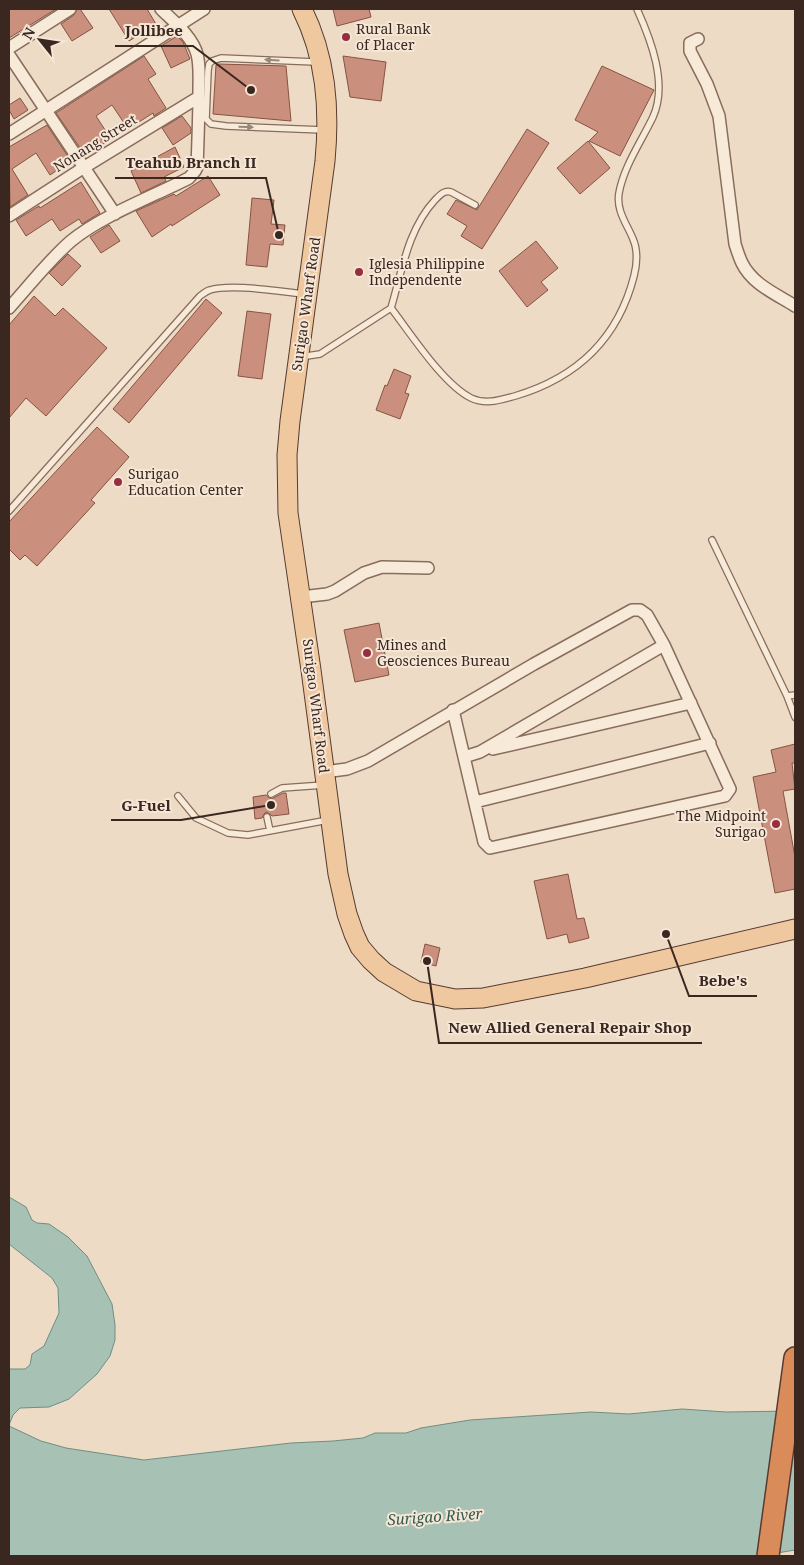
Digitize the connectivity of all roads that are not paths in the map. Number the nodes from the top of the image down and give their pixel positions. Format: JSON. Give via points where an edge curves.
{"nodes":[{"id":1,"x":70,"y":9,"type":"edge"},
{"id":2,"x":161,"y":9,"type":"edge"},
{"id":3,"x":204,"y":9,"type":"edge"},
{"id":4,"x":302,"y":9,"type":"edge"},
{"id":5,"x":637,"y":9,"type":"edge"},
{"id":6,"x":178,"y":26,"type":"junction"},
{"id":7,"x":698,"y":38,"type":"dead end"},
{"id":8,"x":9,"y":48,"type":"edge"},
{"id":9,"x":9,"y":55,"type":"edge"},
{"id":10,"x":321,"y":62,"type":"junction"},
{"id":11,"x":199,"y":97,"type":"junction"},
{"id":12,"x":45,"y":112,"type":"junction"},
{"id":13,"x":328,"y":130,"type":"junction"},
{"id":14,"x":9,"y":134,"type":"edge"},
{"id":15,"x":83,"y":168,"type":"junction"},
{"id":16,"x":475,"y":205,"type":"dead end"},
{"id":17,"x":115,"y":214,"type":"junction"},
{"id":18,"x":9,"y":216,"type":"edge"},
{"id":19,"x":308,"y":294,"type":"junction"},
{"id":20,"x":795,"y":306,"type":"edge"},
{"id":21,"x":9,"y":308,"type":"edge"},
{"id":22,"x":391,"y":308,"type":"junction"},
{"id":23,"x":298,"y":358,"type":"junction"},
{"id":24,"x":9,"y":511,"type":"edge"},
{"id":25,"x":712,"y":540,"type":"dead end"},
{"id":26,"x":428,"y":568,"type":"dead end"},
{"id":27,"x":301,"y":598,"type":"junction"},
{"id":28,"x":664,"y":645,"type":"junction"},
{"id":29,"x":795,"y":695,"type":"edge"},
{"id":30,"x":787,"y":696,"type":"junction"},
{"id":31,"x":691,"y":703,"type":"junction"},
{"id":32,"x":454,"y":710,"type":"junction"},
{"id":33,"x":795,"y":717,"type":"edge"},
{"id":34,"x":710,"y":743,"type":"junction"},
{"id":35,"x":480,"y":752,"type":"junction"},
{"id":36,"x":464,"y":757,"type":"junction"},
{"id":37,"x":325,"y":779,"type":"junction"},
{"id":38,"x":271,"y":794,"type":"dead end"},
{"id":39,"x":178,"y":796,"type":"dead end"},
{"id":40,"x":475,"y":802,"type":"junction"},
{"id":41,"x":267,"y":817,"type":"dead end"},
{"id":42,"x":330,"y":819,"type":"junction"},
{"id":43,"x":270,"y":831,"type":"junction"},
{"id":44,"x":795,"y":928,"type":"edge"},
{"id":45,"x":795,"y":1358,"type":"edge"},
{"id":46,"x":768,"y":1556,"type":"edge"}],
"edges":[{"from":1,"to":8,"type":"street"},
{"from":2,"to":6,"type":"street"},
{"from":3,"to":6,"type":"street"},
{"from":4,"to":10,"type":"main road","name":"Surigao Wharf Road"},
{"from":5,"to":22,"type":"lane","via":[[654,54],[658,103],[628,166],[619,194],[620,210],[634,241],[637,258],[628,297],[605,339],[593,353],[562,377],[523,393],[483,402],[461,392],[447,378]]},
{"from":6,"to":11,"type":"street","via":[[197,53]]},
{"from":6,"to":12,"type":"street"},
{"from":7,"to":20,"type":"street","via":[[690,43],[690,51],[719,116],[739,257],[751,277]]},
{"from":9,"to":12,"type":"street"},
{"from":10,"to":13,"type":"main road","name":"Surigao Wharf Road","via":[[327,95]]},
{"from":10,"to":13,"type":"lane","one_way":true,"via":[[216,59],[209,64],[206,119],[211,124],[226,126]]},
{"from":11,"to":15,"type":"street","name":"Nonang Street"},
{"from":11,"to":17,"type":"street","via":[[197,167],[193,175]]},
{"from":12,"to":14,"type":"street"},
{"from":12,"to":15,"type":"street"},
{"from":13,"to":19,"type":"main road","name":"Surigao Wharf Road"},
{"from":15,"to":17,"type":"street"},
{"from":15,"to":18,"type":"street","name":"Nonang Street"},
{"from":16,"to":22,"type":"lane","via":[[447,191],[426,210],[412,235]]},
{"from":17,"to":21,"type":"street","via":[[72,240]]},
{"from":19,"to":23,"type":"main road","name":"Surigao Wharf Road"},
{"from":19,"to":24,"type":"lane","via":[[220,288],[200,296]]},
{"from":22,"to":23,"type":"lane","via":[[320,354]]},
{"from":23,"to":27,"type":"main road","name":"Surigao Wharf Road","via":[[287,484],[288,513]]},
{"from":25,"to":30,"type":"lane"},
{"from":26,"to":27,"type":"street","via":[[382,567],[335,591]]},
{"from":27,"to":37,"type":"main road","name":"Surigao Wharf Road"},
{"from":28,"to":31,"type":"street"},
{"from":28,"to":32,"type":"street","via":[[647,615],[640,610],[632,610]]},
{"from":28,"to":35,"type":"street"},
{"from":29,"to":30,"type":"lane"},
{"from":30,"to":33,"type":"lane"},
{"from":31,"to":34,"type":"street"},
{"from":31,"to":35,"type":"street"},
{"from":32,"to":36,"type":"street"},
{"from":32,"to":37,"type":"street","via":[[368,761]]},
{"from":34,"to":40,"type":"street"},
{"from":34,"to":40,"type":"street","via":[[730,786],[725,796],[493,848],[484,842]]},
{"from":35,"to":36,"type":"street"},
{"from":36,"to":40,"type":"street"},
{"from":37,"to":38,"type":"lane","via":[[282,788]]},
{"from":37,"to":42,"type":"main road","name":"Surigao Wharf Road"},
{"from":39,"to":43,"type":"lane","via":[[196,818],[228,834],[248,836]]},
{"from":41,"to":43,"type":"lane"},
{"from":42,"to":43,"type":"lane"},
{"from":42,"to":44,"type":"main road","name":"Surigao Wharf Road","via":[[341,894],[360,947],[384,972],[416,991],[434,996],[484,998],[515,993]]},
{"from":45,"to":46,"type":"highway"}]}
